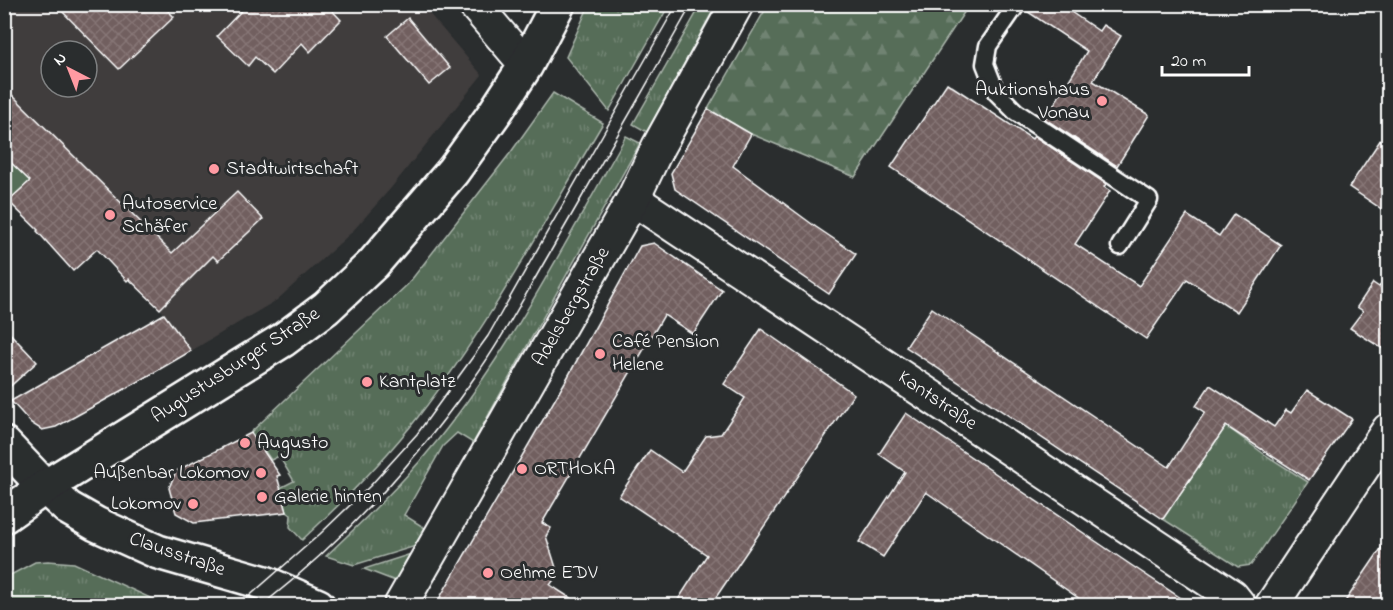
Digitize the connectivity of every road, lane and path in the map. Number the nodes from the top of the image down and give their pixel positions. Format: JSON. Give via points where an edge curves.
{"nodes":[{"id":1,"x":474,"y":4,"type":"edge"},
{"id":2,"x":558,"y":4,"type":"edge"},
{"id":3,"x":737,"y":4,"type":"edge"},
{"id":4,"x":1017,"y":4,"type":"edge"},
{"id":5,"x":526,"y":65,"type":"junction"},
{"id":6,"x":633,"y":199,"type":"junction"},
{"id":7,"x":1120,"y":246,"type":"dead end"},
{"id":8,"x":1389,"y":430,"type":"edge"},
{"id":9,"x":4,"y":444,"type":"edge"},
{"id":10,"x":45,"y":487,"type":"junction"},
{"id":11,"x":4,"y":516,"type":"edge"},
{"id":12,"x":402,"y":603,"type":"edge"},
{"id":13,"x":318,"y":606,"type":"edge"},
{"id":14,"x":1239,"y":606,"type":"edge"},
{"id":15,"x":1270,"y":606,"type":"edge"}],
"edges":[{"from":1,"to":5,"type":"street"},
{"from":2,"to":5,"type":"main road","name":"Augustusburger Straße"},
{"from":3,"to":6,"type":"street","name":"Adelsbergstraße"},
{"from":4,"to":7,"type":"lane","via":[[988,46],[985,64],[996,92],[1016,112],[1149,200]]},
{"from":5,"to":10,"type":"main road","name":"Augustusburger Straße","via":[[453,171],[373,264],[326,308],[283,340]]},
{"from":6,"to":12,"type":"street","name":"Adelsbergstraße"},
{"from":6,"to":14,"type":"street","name":"Kantstraße","via":[[1232,596]]},
{"from":8,"to":15,"type":"street"},
{"from":9,"to":10,"type":"main road","name":"Clausstraße"},
{"from":10,"to":11,"type":"main road","name":"Augustusburger Straße"},
{"from":10,"to":13,"type":"main road","name":"Clausstraße","via":[[68,508],[96,525],[158,552],[265,583]]}]}
